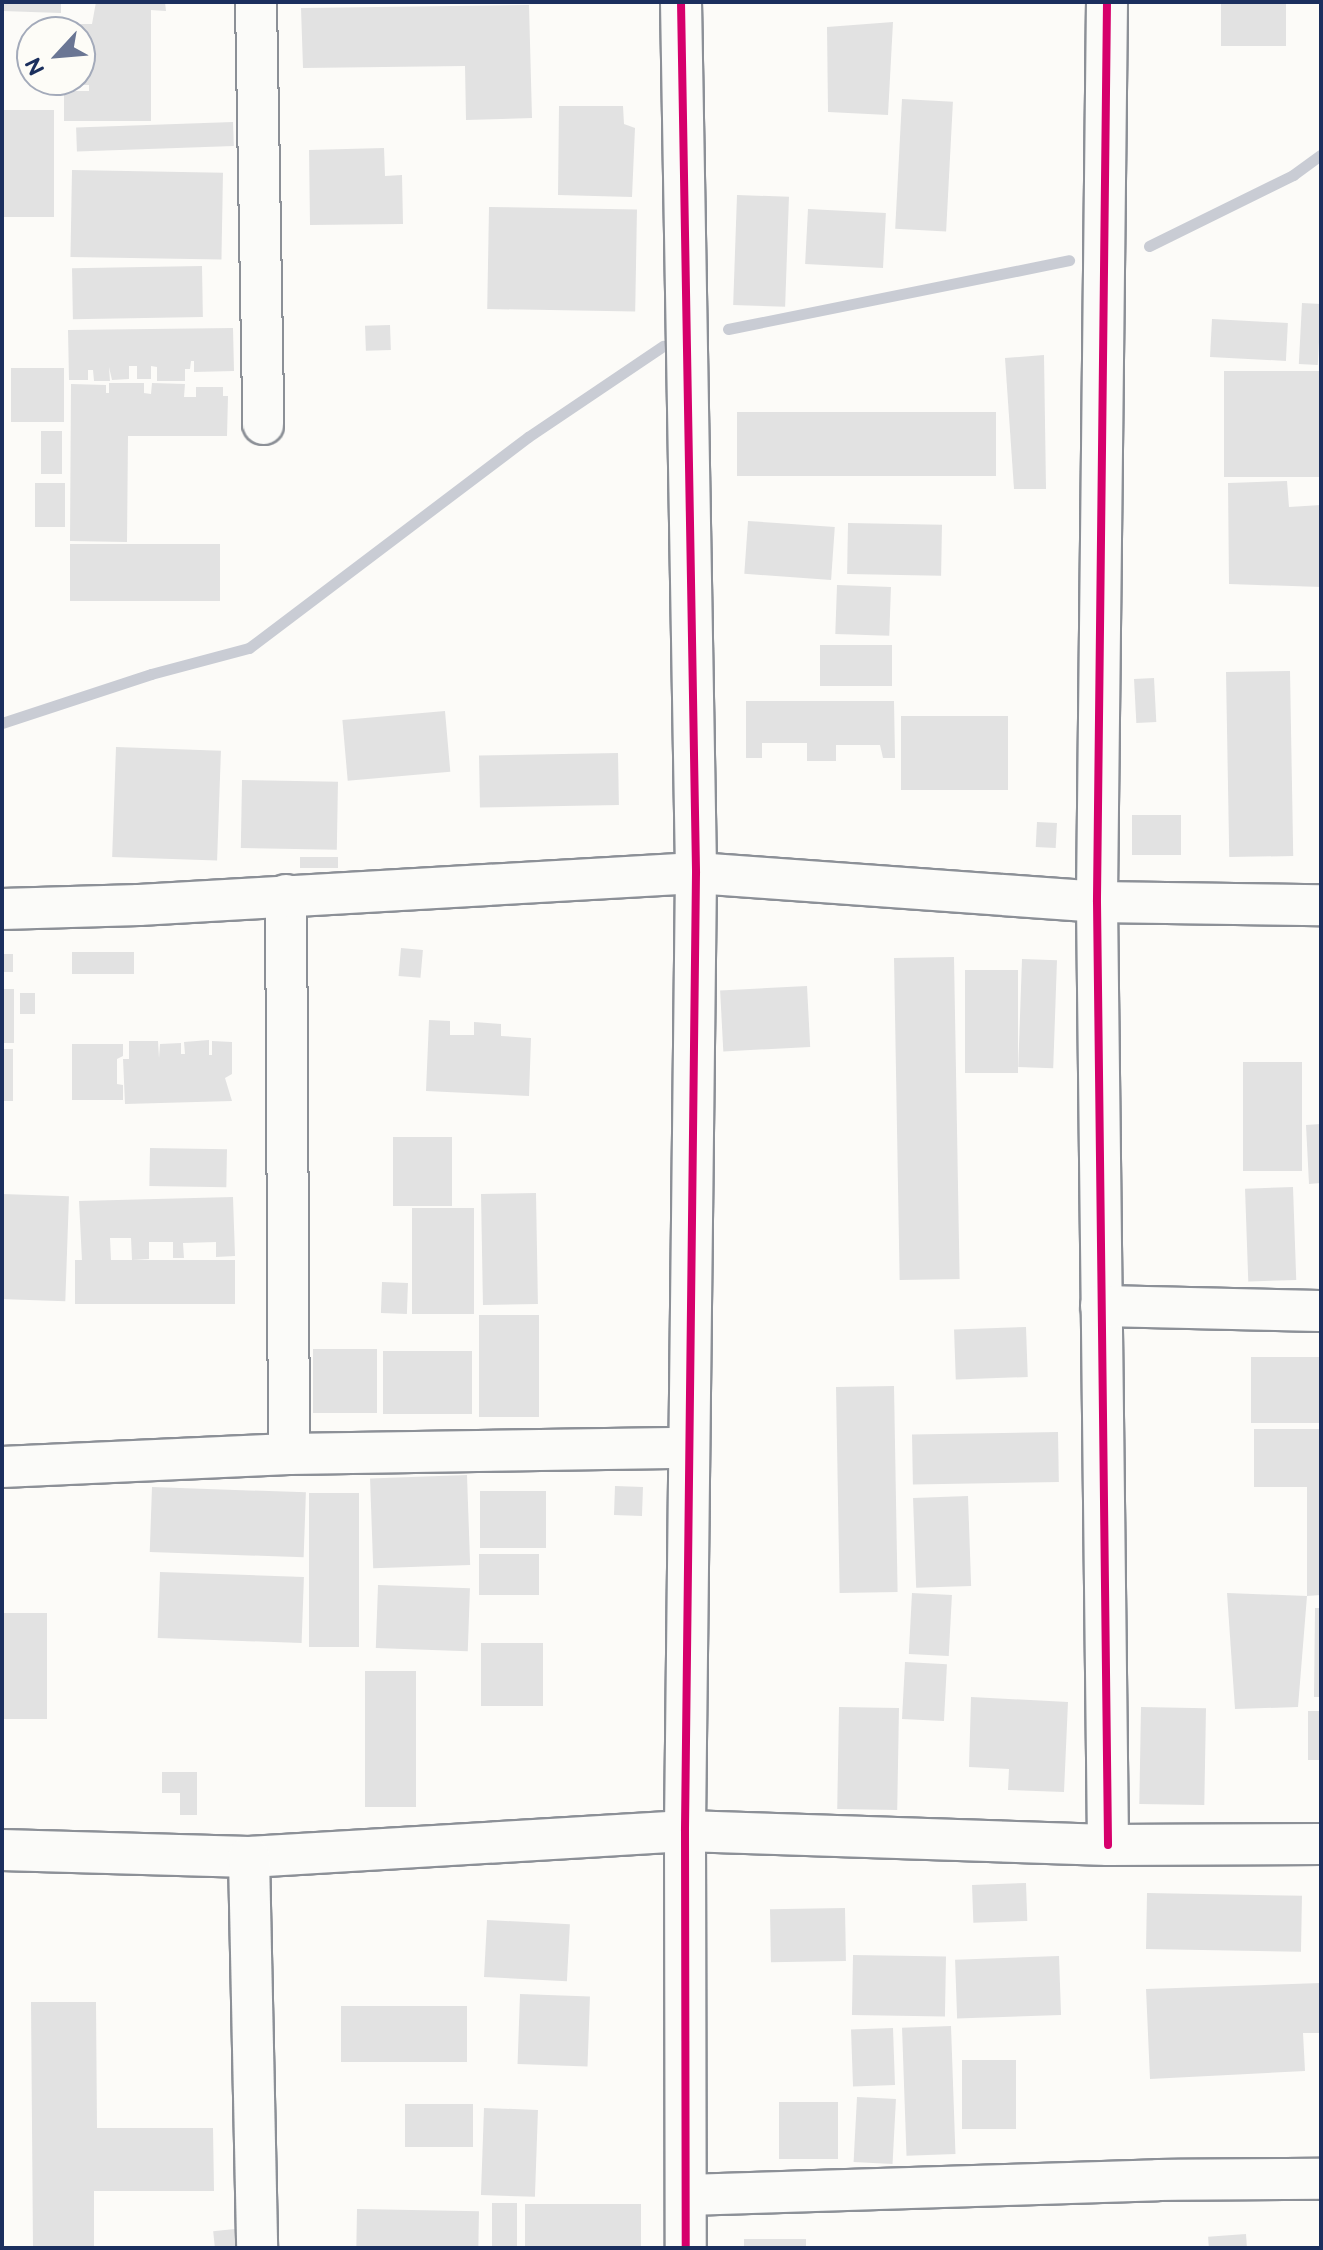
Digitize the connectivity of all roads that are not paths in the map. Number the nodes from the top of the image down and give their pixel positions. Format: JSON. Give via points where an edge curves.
{"nodes":[{"id":1,"x":256,"y":2,"type":"edge"},
{"id":2,"x":681,"y":2,"type":"edge"},
{"id":3,"x":1107,"y":2,"type":"edge"},
{"id":4,"x":263,"y":424,"type":"dead end"},
{"id":5,"x":696,"y":873,"type":"junction"},
{"id":6,"x":286,"y":895,"type":"junction"},
{"id":7,"x":1097,"y":902,"type":"junction"},
{"id":8,"x":1321,"y":905,"type":"edge"},
{"id":9,"x":2,"y":909,"type":"edge"},
{"id":10,"x":1101,"y":1306,"type":"junction"},
{"id":11,"x":1321,"y":1311,"type":"edge"},
{"id":12,"x":688,"y":1448,"type":"junction"},
{"id":13,"x":289,"y":1454,"type":"junction"},
{"id":14,"x":2,"y":1467,"type":"edge"},
{"id":15,"x":685,"y":1831,"type":"junction"},
{"id":16,"x":1321,"y":1844,"type":"edge"},
{"id":17,"x":1108,"y":1845,"type":"junction"},
{"id":18,"x":2,"y":1850,"type":"edge"},
{"id":19,"x":249,"y":1857,"type":"junction"},
{"id":20,"x":1321,"y":2179,"type":"edge"},
{"id":21,"x":687,"y":2195,"type":"junction"},
{"id":22,"x":257,"y":2248,"type":"edge"},
{"id":23,"x":686,"y":2248,"type":"edge"}],
"edges":[{"from":1,"to":4,"type":"street"},
{"from":2,"to":5,"type":"street"},
{"from":3,"to":7,"type":"street"},
{"from":5,"to":6,"type":"street"},
{"from":5,"to":7,"type":"street"},
{"from":5,"to":12,"type":"street"},
{"from":6,"to":9,"type":"street"},
{"from":6,"to":13,"type":"street"},
{"from":7,"to":8,"type":"street"},
{"from":7,"to":10,"type":"street"},
{"from":10,"to":11,"type":"street"},
{"from":10,"to":17,"type":"street"},
{"from":12,"to":13,"type":"street"},
{"from":12,"to":15,"type":"street"},
{"from":13,"to":14,"type":"street"},
{"from":15,"to":17,"type":"street"},
{"from":15,"to":19,"type":"street"},
{"from":15,"to":21,"type":"street"},
{"from":16,"to":17,"type":"street"},
{"from":18,"to":19,"type":"street"},
{"from":19,"to":22,"type":"street"},
{"from":20,"to":21,"type":"street"},
{"from":21,"to":23,"type":"street"}]}
